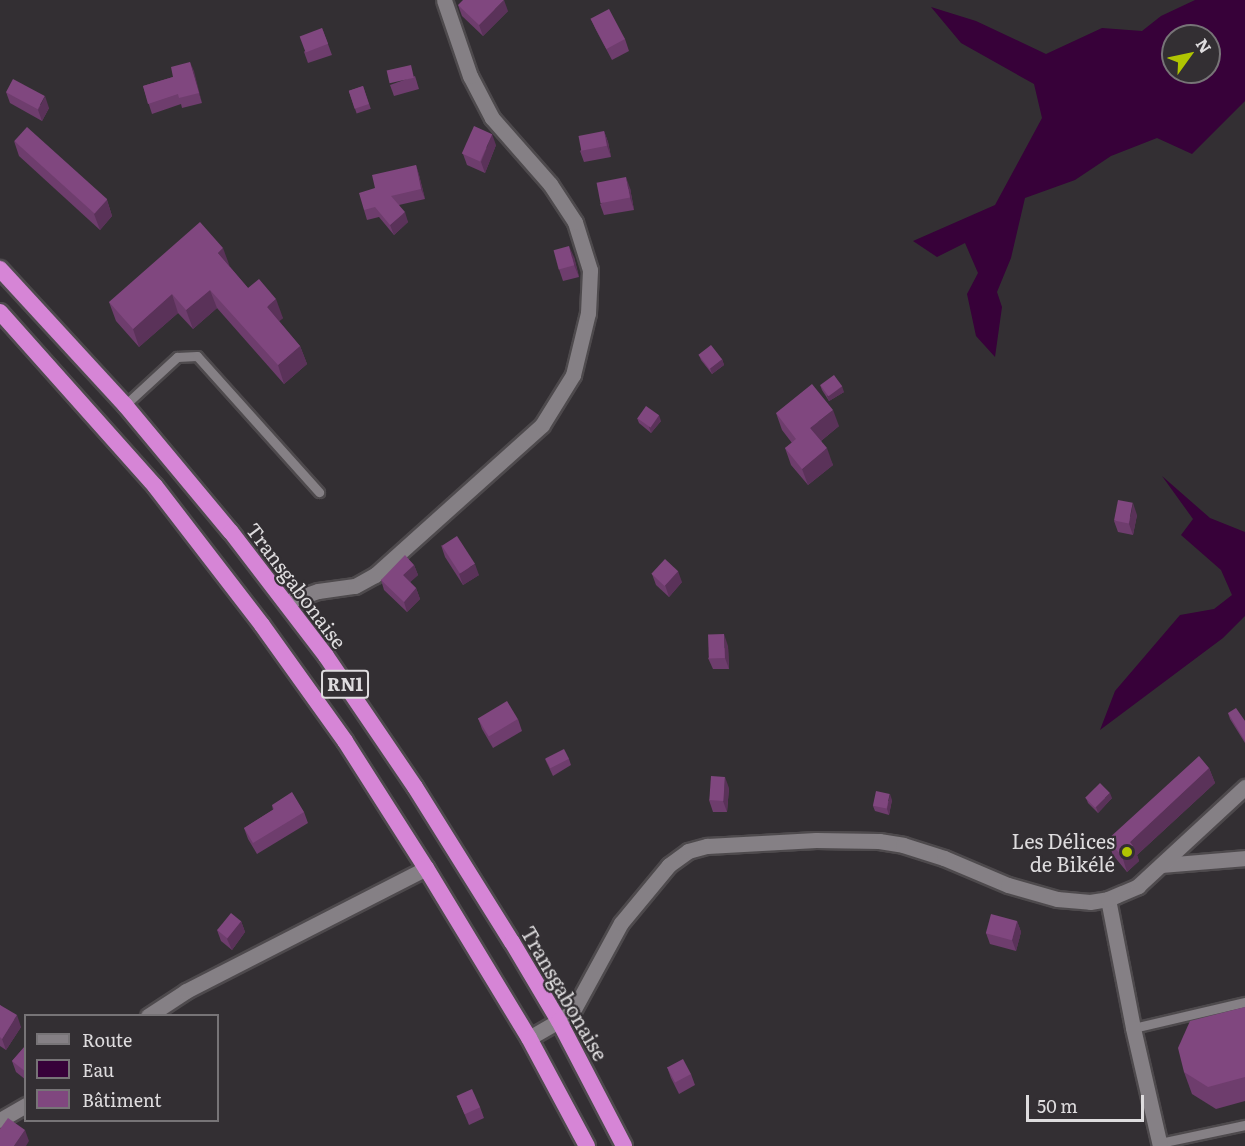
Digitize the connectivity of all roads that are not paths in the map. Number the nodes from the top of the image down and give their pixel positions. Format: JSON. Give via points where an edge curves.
{"nodes":[{"id":1,"x":444,"y":0,"type":"edge"},
{"id":2,"x":0,"y":269,"type":"edge"},
{"id":3,"x":0,"y":312,"type":"edge"},
{"id":4,"x":125,"y":405,"type":"junction"},
{"id":5,"x":319,"y":492,"type":"dead end"},
{"id":6,"x":286,"y":602,"type":"junction"},
{"id":7,"x":1245,"y":787,"type":"edge"},
{"id":8,"x":1245,"y":858,"type":"edge"},
{"id":9,"x":1162,"y":865,"type":"junction"},
{"id":10,"x":426,"y":868,"type":"junction"},
{"id":11,"x":1108,"y":899,"type":"junction"},
{"id":12,"x":1245,"y":1002,"type":"edge"},
{"id":13,"x":151,"y":1014,"type":"edge"},
{"id":14,"x":559,"y":1021,"type":"junction"},
{"id":15,"x":1133,"y":1028,"type":"junction"},
{"id":16,"x":529,"y":1038,"type":"junction"},
{"id":17,"x":24,"y":1106,"type":"edge"},
{"id":18,"x":0,"y":1120,"type":"edge"},
{"id":19,"x":1245,"y":1125,"type":"edge"},
{"id":20,"x":1160,"y":1145,"type":"edge"},
{"id":21,"x":587,"y":1146,"type":"edge"},
{"id":22,"x":624,"y":1146,"type":"edge"}],
"edges":[{"from":1,"to":6,"type":"street","via":[[470,76],[492,118],[550,184],[575,222],[590,270],[588,313],[573,375],[542,425],[375,575],[355,586],[318,591]]},
{"from":2,"to":4,"type":"highway","name":"Transgabonaise","number":"RN1"},
{"from":3,"to":10,"type":"highway","number":"RN1","via":[[155,486],[254,615],[345,741]]},
{"from":4,"to":5,"type":"lane","via":[[177,357],[197,356]]},
{"from":4,"to":6,"type":"highway","name":"Transgabonaise","number":"RN1"},
{"from":6,"to":14,"type":"highway","name":"Transgabonaise","number":"RN1","via":[[402,768]]},
{"from":7,"to":9,"type":"street"},
{"from":8,"to":9,"type":"street"},
{"from":9,"to":11,"type":"street","via":[[1137,886]]},
{"from":10,"to":13,"type":"street","via":[[186,991]]},
{"from":10,"to":16,"type":"highway","number":"RN1"},
{"from":11,"to":14,"type":"street","via":[[1057,900],[924,851],[879,841],[707,846],[688,851],[652,883],[621,923],[573,1011]]},
{"from":11,"to":15,"type":"street"},
{"from":12,"to":15,"type":"lane"},
{"from":14,"to":16,"type":"street"},
{"from":14,"to":22,"type":"highway","name":"Transgabonaise","number":"RN1"},
{"from":15,"to":20,"type":"street"},
{"from":16,"to":21,"type":"highway","number":"RN1"},
{"from":17,"to":18,"type":"street"},
{"from":19,"to":20,"type":"lane"}]}
